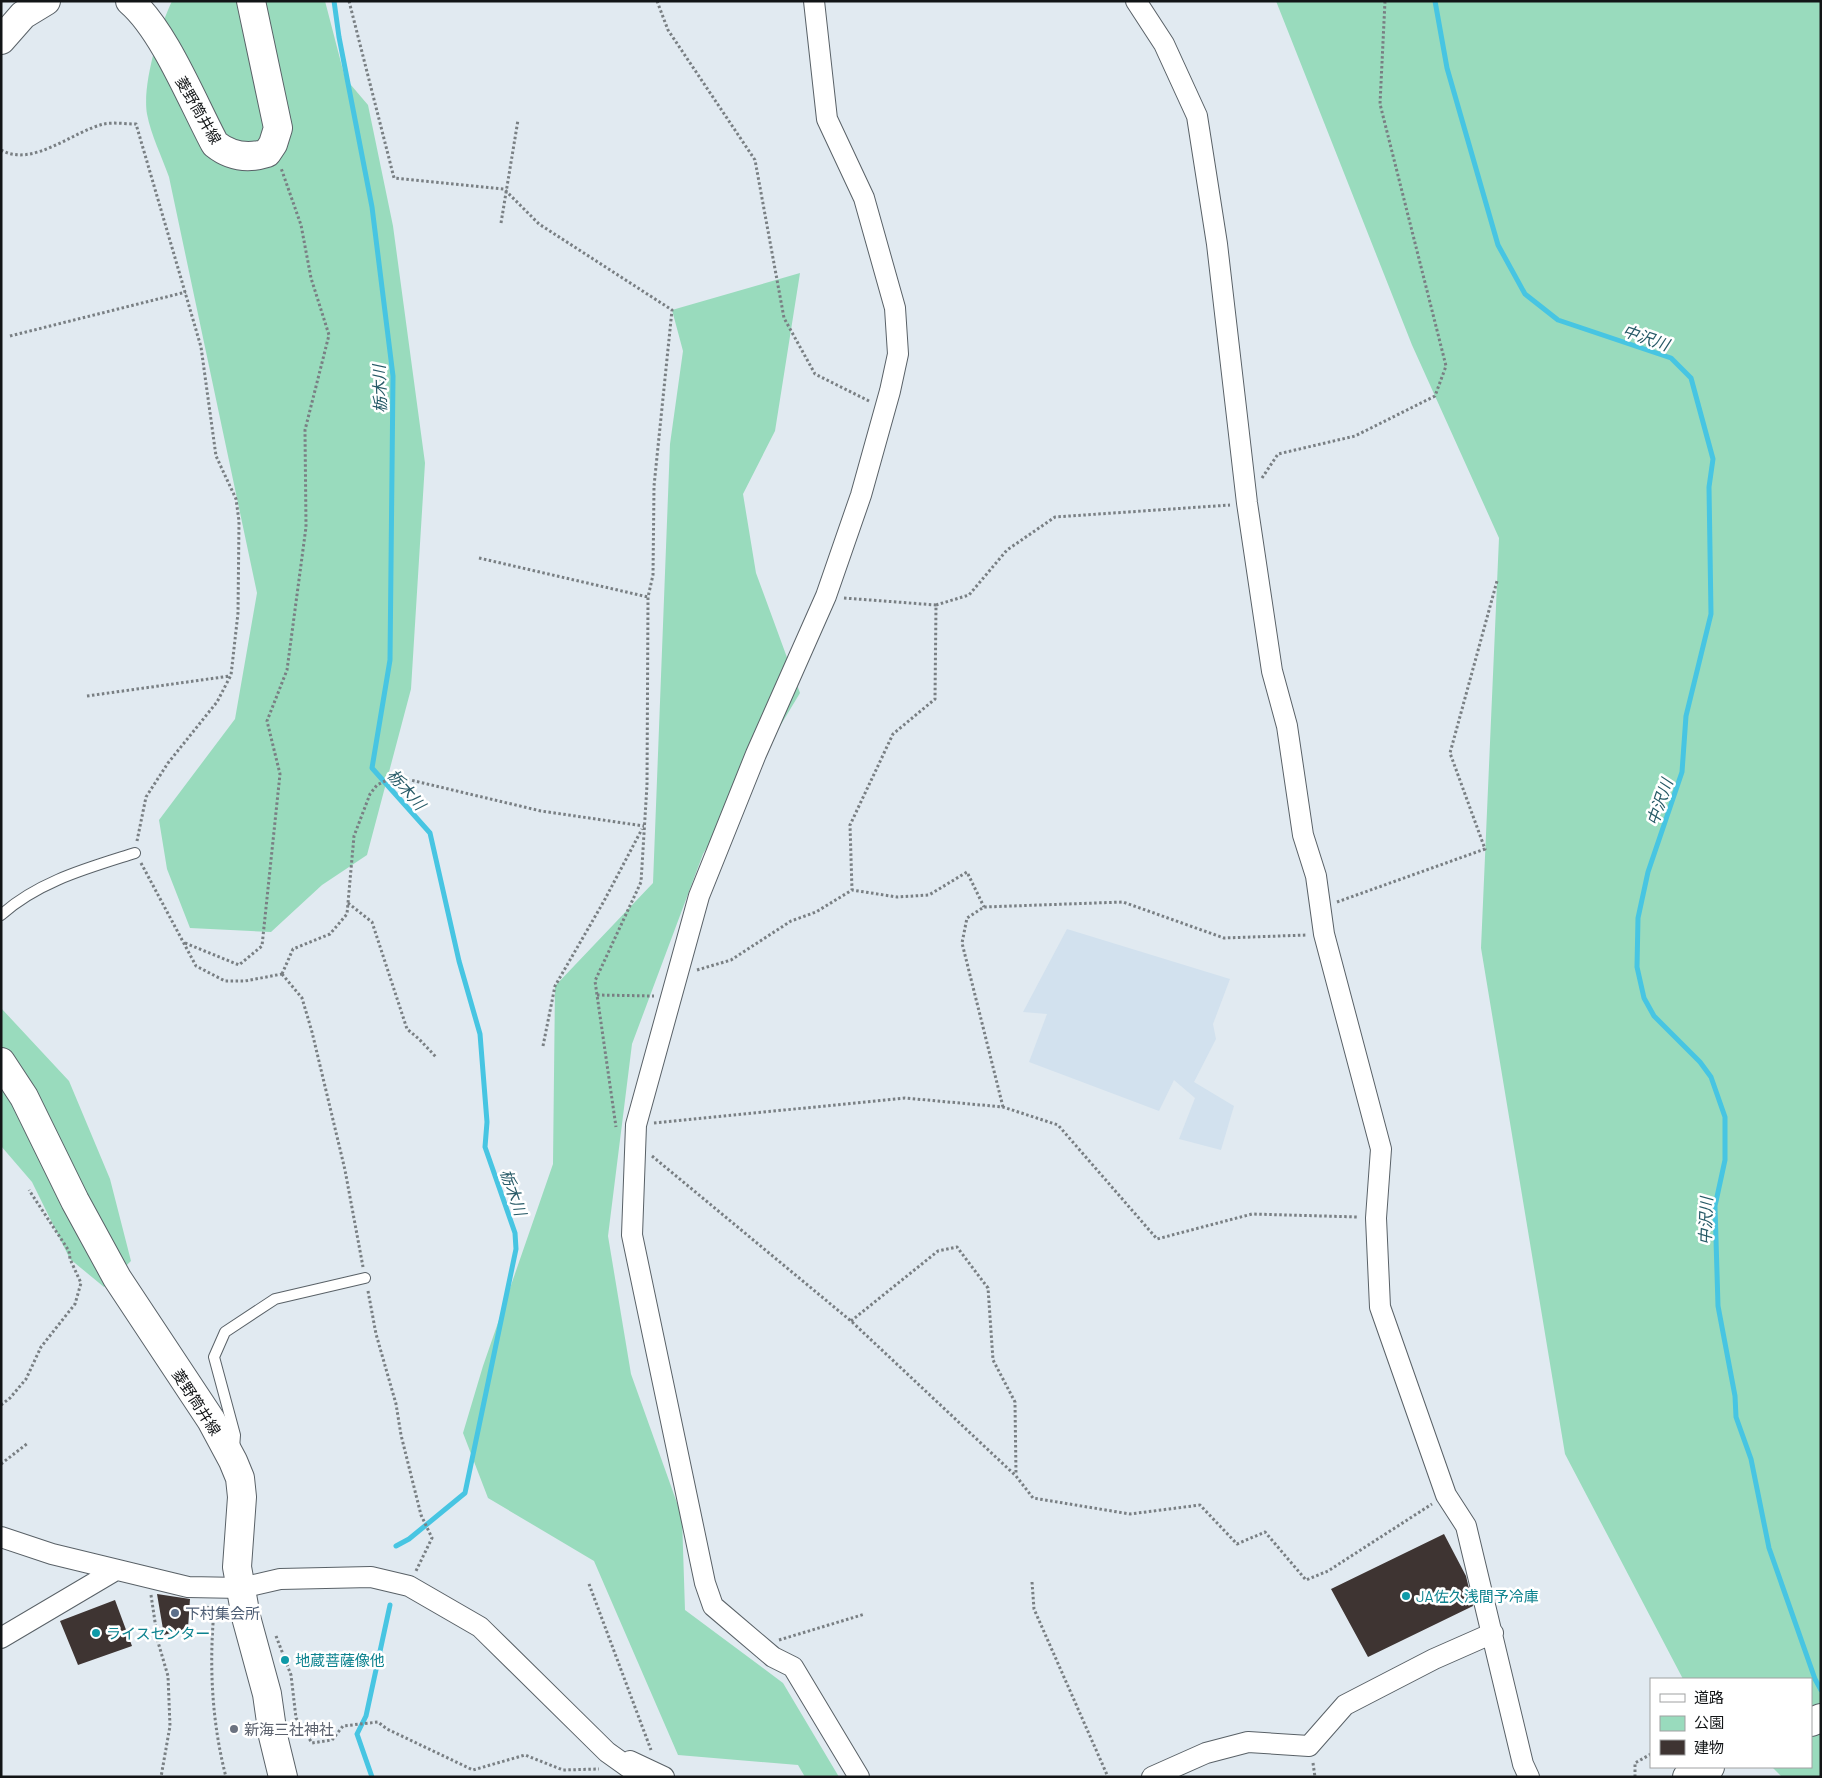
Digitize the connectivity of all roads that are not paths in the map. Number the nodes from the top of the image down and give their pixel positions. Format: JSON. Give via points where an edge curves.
{"nodes":[{"id":1,"x":46,"y":1,"type":"edge"},
{"id":2,"x":130,"y":1,"type":"edge"},
{"id":3,"x":251,"y":1,"type":"edge"},
{"id":4,"x":814,"y":1,"type":"edge"},
{"id":5,"x":1136,"y":1,"type":"edge"},
{"id":6,"x":23,"y":8,"type":"edge"},
{"id":7,"x":1,"y":40,"type":"edge"},
{"id":8,"x":135,"y":852,"type":"road end"},
{"id":9,"x":1,"y":915,"type":"edge"},
{"id":10,"x":1,"y":1062,"type":"edge"},
{"id":11,"x":365,"y":1278,"type":"road end"},
{"id":12,"x":233,"y":1461,"type":"junction"},
{"id":13,"x":1,"y":1537,"type":"edge"},
{"id":14,"x":116,"y":1570,"type":"junction"},
{"id":15,"x":241,"y":1588,"type":"junction"},
{"id":16,"x":1493,"y":1633,"type":"junction"},
{"id":17,"x":1,"y":1638,"type":"edge"},
{"id":18,"x":608,"y":1752,"type":"junction"},
{"id":19,"x":1708,"y":1768,"type":"edge"},
{"id":20,"x":649,"y":1774,"type":"edge"},
{"id":21,"x":283,"y":1777,"type":"edge"},
{"id":22,"x":858,"y":1777,"type":"edge"},
{"id":23,"x":1152,"y":1777,"type":"edge"},
{"id":24,"x":1529,"y":1777,"type":"edge"},
{"id":25,"x":1687,"y":1777,"type":"edge"}],
"edges":[{"from":1,"to":6,"type":"main road"},
{"from":2,"to":3,"type":"main road","name":"菱野筒井線","via":[[159,38],[215,144],[246,157],[267,153],[278,128]]},
{"from":4,"to":22,"type":"street","via":[[826,119],[864,198],[895,308],[898,354],[861,495],[826,596],[756,754],[699,896],[635,1133],[632,1235],[704,1583],[713,1606],[773,1656],[793,1667]]},
{"from":5,"to":16,"type":"street","via":[[1164,44],[1197,116],[1217,244],[1247,503],[1272,671],[1286,726],[1303,835],[1316,876],[1324,934],[1381,1149],[1376,1218],[1380,1307],[1446,1495],[1466,1526]]},
{"from":6,"to":7,"type":"main road"},
{"from":8,"to":9,"type":"lane","via":[[37,889]]},
{"from":10,"to":12,"type":"main road","name":"菱野筒井線","via":[[24,1097],[117,1278],[211,1420]]},
{"from":11,"to":12,"type":"lane","via":[[275,1299],[225,1332],[214,1357],[235,1436]]},
{"from":12,"to":15,"type":"main road","name":"菱野筒井線","via":[[240,1478],[242,1497],[237,1567]]},
{"from":13,"to":14,"type":"street"},
{"from":14,"to":15,"type":"street","via":[[188,1587]]},
{"from":14,"to":17,"type":"street"},
{"from":15,"to":18,"type":"street","via":[[280,1579],[362,1577],[409,1586],[480,1627]]},
{"from":15,"to":21,"type":"main road","name":"菱野筒井線","via":[[268,1694],[273,1736]]},
{"from":16,"to":23,"type":"street","via":[[1345,1705],[1309,1746],[1248,1742],[1206,1753]]},
{"from":16,"to":24,"type":"street","via":[[1523,1764]]},
{"from":18,"to":20,"type":"street"},
{"from":18,"to":20,"type":"street"},
{"from":19,"to":25,"type":"main road"}]}
